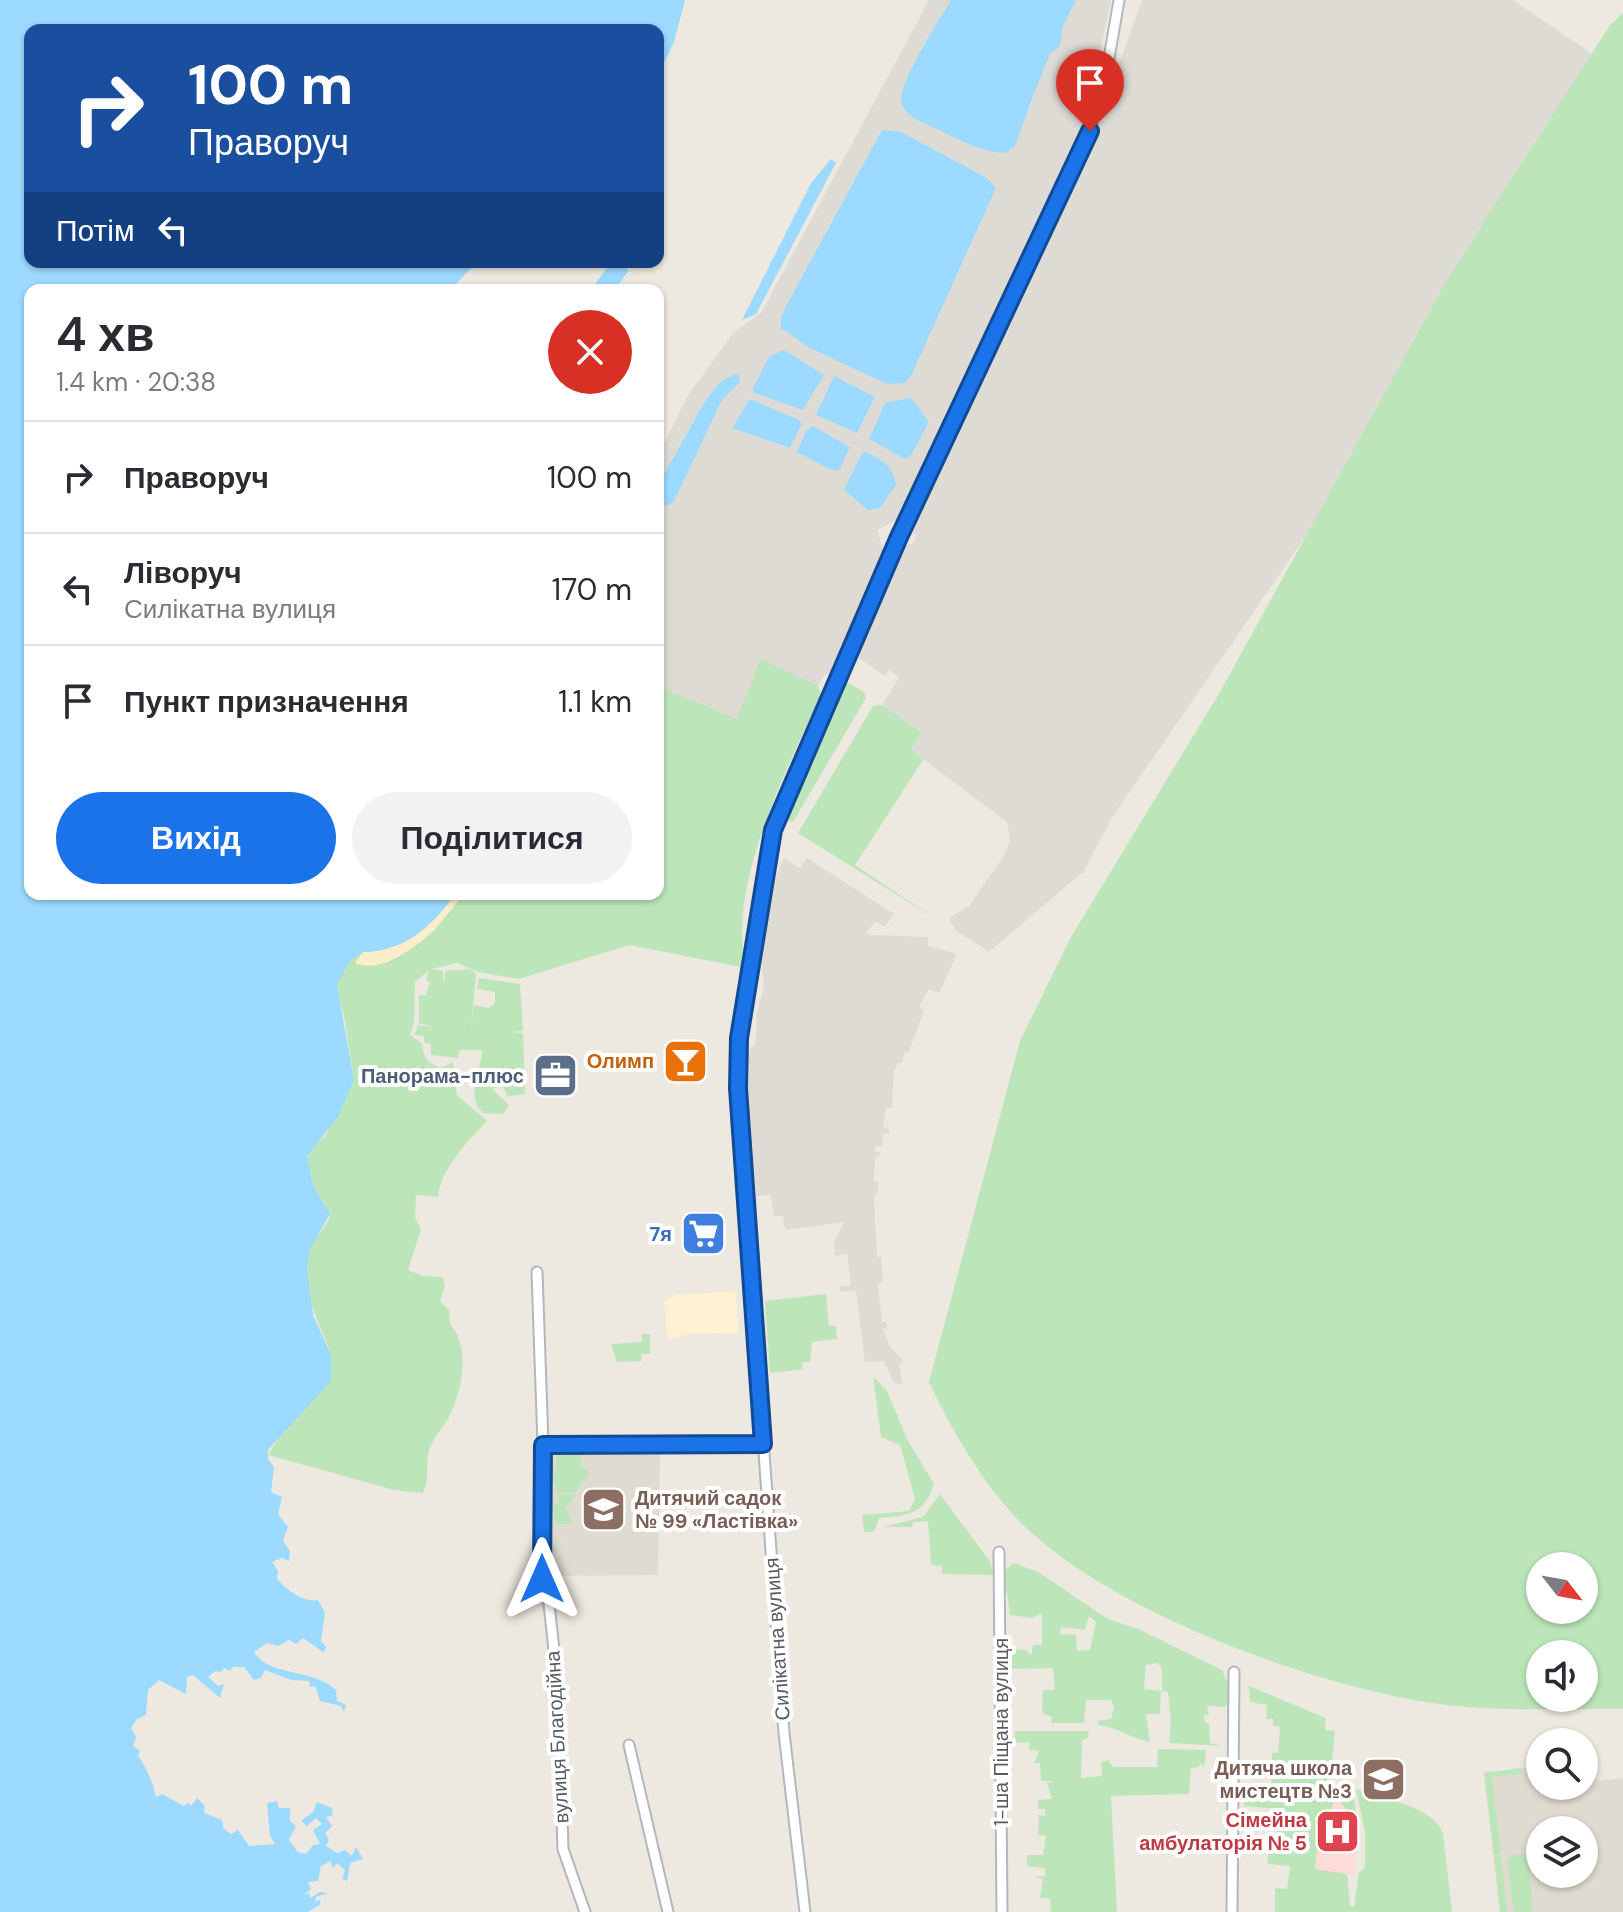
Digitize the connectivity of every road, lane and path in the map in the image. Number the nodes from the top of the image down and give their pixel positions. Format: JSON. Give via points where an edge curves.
{"nodes":[{"id":1,"x":1119,"y":0,"type":"edge"},
{"id":2,"x":537,"y":1272,"type":"dead end"},
{"id":3,"x":763,"y":1444,"type":"junction"},
{"id":4,"x":543,"y":1445,"type":"junction"},
{"id":5,"x":999,"y":1552,"type":"dead end"},
{"id":6,"x":1234,"y":1672,"type":"dead end"},
{"id":7,"x":629,"y":1745,"type":"dead end"},
{"id":8,"x":585,"y":1912,"type":"edge"},
{"id":9,"x":668,"y":1912,"type":"edge"},
{"id":10,"x":805,"y":1912,"type":"edge"},
{"id":11,"x":1002,"y":1912,"type":"edge"},
{"id":12,"x":1232,"y":1912,"type":"edge"}],
"edges":[{"from":1,"to":3,"type":"street","name":"Силікатна вулиця","via":[[1090,131],[899,537],[773,830],[738,1074]]},
{"from":2,"to":4,"type":"street","name":"вулиця Благодійна"},
{"from":3,"to":4,"type":"street"},
{"from":3,"to":10,"type":"street","name":"Силікатна вулиця","via":[[784,1733]]},
{"from":4,"to":8,"type":"street","name":"вулиця Благодійна","via":[[540,1572],[548,1595],[558,1686],[563,1849]]},
{"from":5,"to":11,"type":"street","name":"1-ша Піщана вулиця"},
{"from":6,"to":12,"type":"street"},
{"from":7,"to":9,"type":"street"}]}
